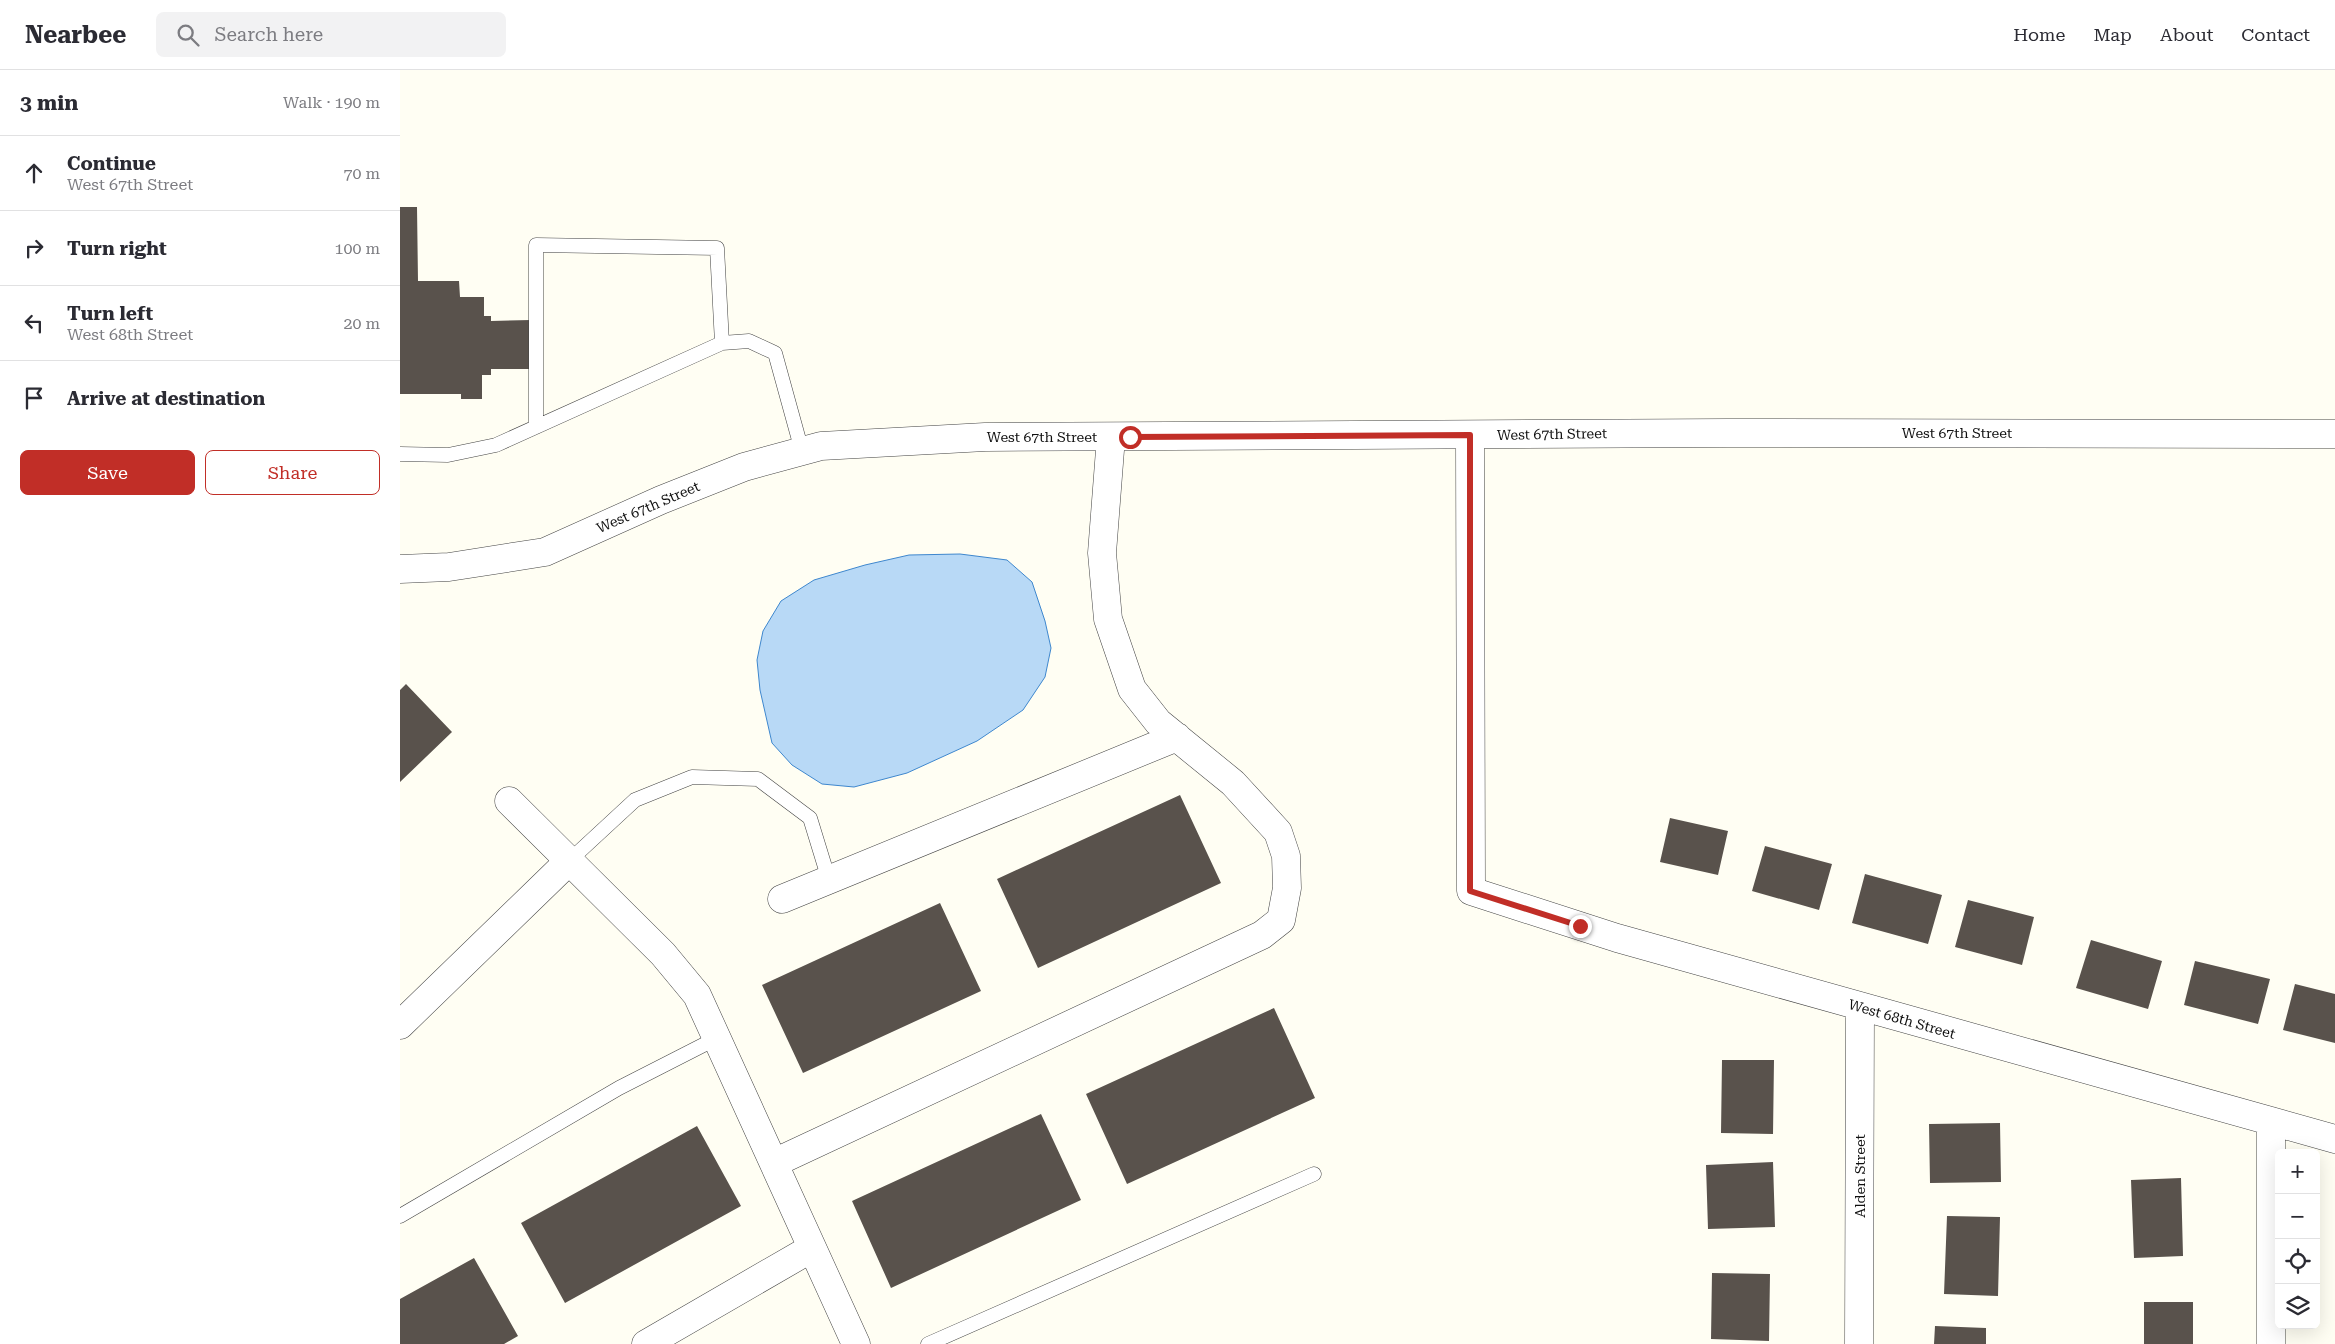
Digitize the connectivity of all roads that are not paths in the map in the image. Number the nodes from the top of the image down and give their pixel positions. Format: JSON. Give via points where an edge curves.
{"nodes":[{"id":1,"x":722,"y":343,"type":"junction"},
{"id":2,"x":536,"y":427,"type":"junction"},
{"id":3,"x":2335,"y":434,"type":"edge"},
{"id":4,"x":1470,"y":435,"type":"junction"},
{"id":5,"x":1111,"y":437,"type":"junction"},
{"id":6,"x":802,"y":451,"type":"junction"},
{"id":7,"x":400,"y":454,"type":"edge"},
{"id":8,"x":400,"y":569,"type":"edge"},
{"id":9,"x":1176,"y":737,"type":"junction"},
{"id":10,"x":509,"y":801,"type":"dead end"},
{"id":11,"x":569,"y":861,"type":"junction"},
{"id":12,"x":829,"y":880,"type":"junction"},
{"id":13,"x":782,"y":899,"type":"dead end"},
{"id":14,"x":1860,"y":1008,"type":"junction"},
{"id":15,"x":400,"y":1024,"type":"edge"},
{"id":16,"x":717,"y":1038,"type":"junction"},
{"id":17,"x":2271,"y":1121,"type":"junction"},
{"id":18,"x":2335,"y":1139,"type":"edge"},
{"id":19,"x":774,"y":1163,"type":"junction"},
{"id":20,"x":1314,"y":1174,"type":"dead end"},
{"id":21,"x":400,"y":1216,"type":"edge"},
{"id":22,"x":812,"y":1248,"type":"junction"},
{"id":23,"x":646,"y":1344,"type":"edge"},
{"id":24,"x":856,"y":1344,"type":"edge"},
{"id":25,"x":928,"y":1344,"type":"edge"},
{"id":26,"x":1859,"y":1344,"type":"edge"},
{"id":27,"x":2271,"y":1344,"type":"edge"}],
"edges":[{"from":1,"to":2,"type":"lane"},
{"from":1,"to":2,"type":"lane","via":[[717,248],[536,245]]},
{"from":1,"to":6,"type":"lane","via":[[749,341],[775,353]]},
{"from":2,"to":7,"type":"lane","via":[[496,444],[448,454]]},
{"from":3,"to":4,"type":"street","name":"West 67th Street"},
{"from":4,"to":5,"type":"street","name":"West 67th Street"},
{"from":4,"to":14,"type":"street","name":"West 68th Street","via":[[1470,891],[1617,938]]},
{"from":5,"to":6,"type":"street","name":"West 67th Street","via":[[985,437],[821,446]]},
{"from":5,"to":9,"type":"street","via":[[1102,553],[1108,619],[1132,689],[1158,722]]},
{"from":6,"to":8,"type":"street","name":"West 67th Street","via":[[744,467],[680,492],[545,552],[449,567]]},
{"from":9,"to":12,"type":"street"},
{"from":9,"to":19,"type":"street","via":[[1233,783],[1278,832],[1286,856],[1280,920],[1262,935]]},
{"from":10,"to":11,"type":"street"},
{"from":11,"to":12,"type":"lane","via":[[635,800],[692,777],[758,779],[810,818]]},
{"from":11,"to":15,"type":"street"},
{"from":11,"to":16,"type":"street","via":[[662,954],[697,995]]},
{"from":12,"to":13,"type":"street"},
{"from":14,"to":17,"type":"street","name":"West 68th Street"},
{"from":14,"to":26,"type":"street","name":"Alden Street"},
{"from":16,"to":19,"type":"street"},
{"from":16,"to":21,"type":"lane","via":[[619,1088]]},
{"from":17,"to":18,"type":"street","name":"West 68th Street"},
{"from":17,"to":27,"type":"street"},
{"from":19,"to":22,"type":"street"},
{"from":20,"to":25,"type":"lane"},
{"from":22,"to":23,"type":"street"},
{"from":22,"to":24,"type":"street"}]}
